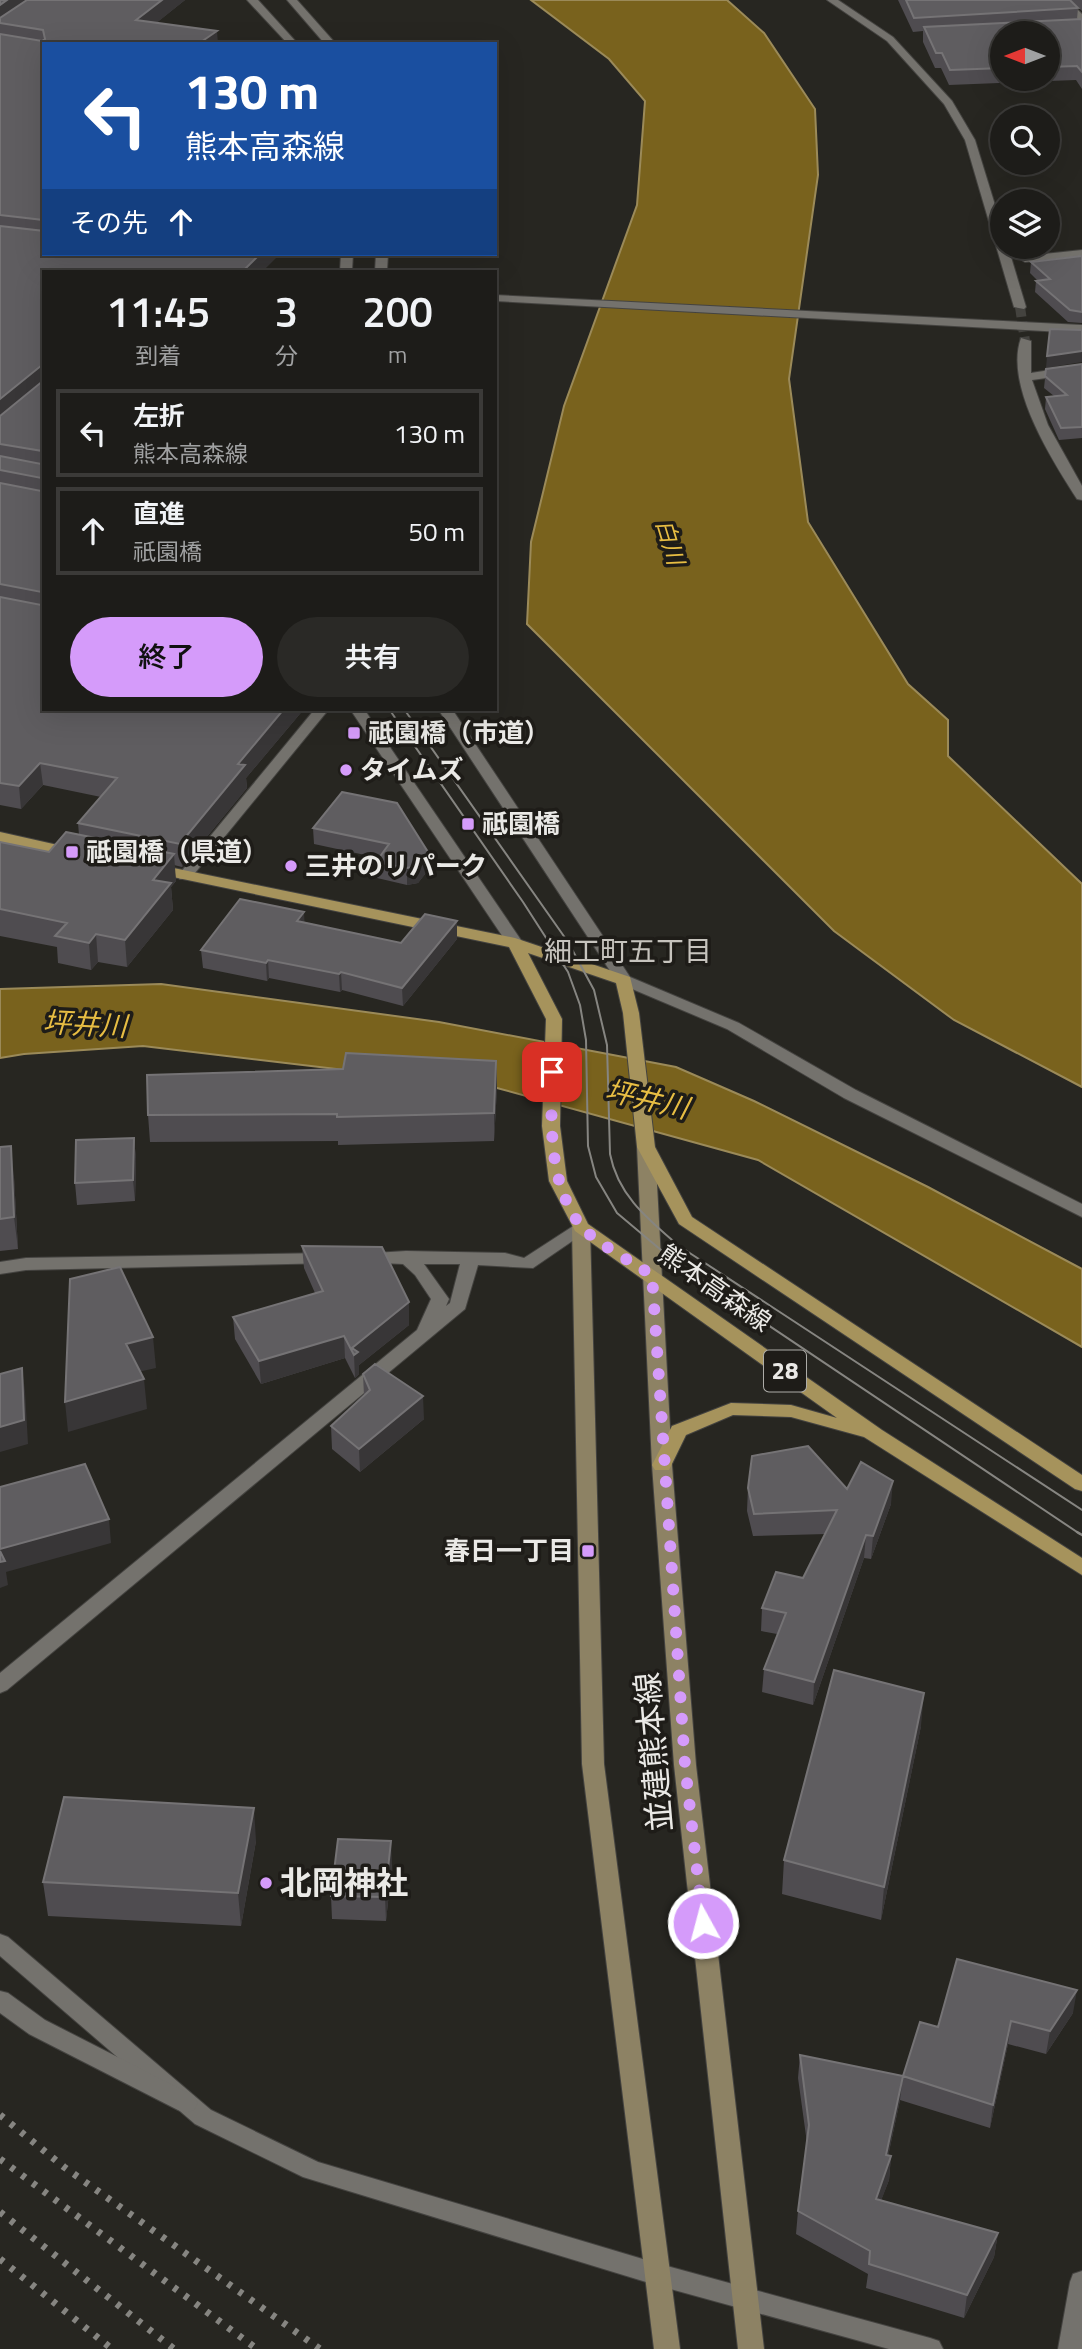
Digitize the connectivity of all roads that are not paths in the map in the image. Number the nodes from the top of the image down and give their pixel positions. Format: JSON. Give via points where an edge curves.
{"nodes":[{"id":1,"x":252,"y":0,"type":"edge"},
{"id":2,"x":292,"y":0,"type":"edge"},
{"id":3,"x":831,"y":0,"type":"edge"},
{"id":4,"x":1063,"y":0,"type":"edge"},
{"id":5,"x":1082,"y":20,"type":"edge"},
{"id":6,"x":1069,"y":27,"type":"edge"},
{"id":7,"x":1082,"y":27,"type":"edge"},
{"id":8,"x":291,"y":42,"type":"edge"},
{"id":9,"x":329,"y":42,"type":"edge"},
{"id":10,"x":1082,"y":253,"type":"edge"},
{"id":11,"x":1025,"y":260,"type":"dead end"},
{"id":12,"x":497,"y":298,"type":"edge"},
{"id":13,"x":1020,"y":307,"type":"tunnel mouth"},
{"id":14,"x":1082,"y":329,"type":"edge"},
{"id":15,"x":1025,"y":341,"type":"tunnel mouth"},
{"id":16,"x":1082,"y":369,"type":"edge"},
{"id":17,"x":1025,"y":377,"type":"junction"},
{"id":18,"x":1082,"y":496,"type":"edge"},
{"id":19,"x":321,"y":711,"type":"edge"},
{"id":20,"x":358,"y":711,"type":"edge"},
{"id":21,"x":445,"y":711,"type":"edge"},
{"id":22,"x":0,"y":837,"type":"edge"},
{"id":23,"x":97,"y":857,"type":"edge"},
{"id":24,"x":135,"y":865,"type":"edge"},
{"id":25,"x":186,"y":876,"type":"junction"},
{"id":26,"x":515,"y":943,"type":"junction"},
{"id":27,"x":624,"y":980,"type":"junction"},
{"id":28,"x":645,"y":1141,"type":"junction"},
{"id":29,"x":1082,"y":1210,"type":"edge"},
{"id":30,"x":581,"y":1227,"type":"junction"},
{"id":31,"x":406,"y":1257,"type":"junction"},
{"id":32,"x":470,"y":1259,"type":"junction"},
{"id":33,"x":0,"y":1268,"type":"edge"},
{"id":34,"x":652,"y":1275,"type":"junction"},
{"id":35,"x":425,"y":1332,"type":"junction"},
{"id":36,"x":875,"y":1435,"type":"junction"},
{"id":37,"x":662,"y":1465,"type":"junction"},
{"id":38,"x":1082,"y":1485,"type":"edge"},
{"id":39,"x":1082,"y":1568,"type":"edge"},
{"id":40,"x":0,"y":1685,"type":"edge"},
{"id":41,"x":0,"y":1943,"type":"edge"},
{"id":42,"x":0,"y":2000,"type":"edge"},
{"id":43,"x":186,"y":2103,"type":"junction"},
{"id":44,"x":656,"y":2274,"type":"junction"},
{"id":45,"x":1082,"y":2282,"type":"edge"},
{"id":46,"x":745,"y":2298,"type":"junction"},
{"id":47,"x":667,"y":2349,"type":"edge"},
{"id":48,"x":751,"y":2349,"type":"edge"},
{"id":49,"x":930,"y":2349,"type":"edge"},
{"id":50,"x":1071,"y":2349,"type":"edge"}],
"edges":[{"from":1,"to":8,"type":"street"},
{"from":2,"to":9,"type":"street"},
{"from":3,"to":13,"type":"street","via":[[890,39],[948,103],[970,140]]},
{"from":4,"to":5,"type":"street"},
{"from":6,"to":7,"type":"street"},
{"from":10,"to":11,"type":"lane"},
{"from":12,"to":14,"type":"street"},
{"from":15,"to":17,"type":"street"},
{"from":16,"to":17,"type":"street"},
{"from":17,"to":18,"type":"street","via":[[1055,453]]},
{"from":19,"to":25,"type":"street"},
{"from":20,"to":26,"type":"street"},
{"from":21,"to":27,"type":"street"},
{"from":22,"to":23,"type":"main road"},
{"from":24,"to":25,"type":"main road"},
{"from":25,"to":26,"type":"main road"},
{"from":26,"to":27,"type":"main road"},
{"from":26,"to":30,"type":"main road","name":"熊本高森線","number":"28","via":[[554,1019],[551,1126],[558,1181]]},
{"from":27,"to":28,"type":"main road"},
{"from":27,"to":29,"type":"street","via":[[733,1026],[850,1094]]},
{"from":28,"to":34,"type":"main road","name":"並建熊本線"},
{"from":28,"to":38,"type":"main road","name":"熊本高森線","via":[[685,1220]]},
{"from":30,"to":32,"type":"street","via":[[527,1264]]},
{"from":30,"to":34,"type":"main road","name":"熊本高森線","number":"28"},
{"from":30,"to":44,"type":"main road","name":"並建熊本線","via":[[593,1764]]},
{"from":31,"to":32,"type":"street"},
{"from":31,"to":33,"type":"street"},
{"from":31,"to":35,"type":"street","via":[[440,1299]]},
{"from":32,"to":35,"type":"street","via":[[459,1305]]},
{"from":34,"to":36,"type":"main road","name":"熊本高森線","number":"28"},
{"from":34,"to":37,"type":"main road","name":"並建熊本線"},
{"from":35,"to":40,"type":"street"},
{"from":36,"to":37,"type":"main road","via":[[792,1411],[731,1409],[679,1431]]},
{"from":36,"to":39,"type":"main road","name":"熊本高森線","number":"28"},
{"from":37,"to":46,"type":"main road","name":"並建熊本線","via":[[685,1765]]},
{"from":41,"to":43,"type":"street"},
{"from":42,"to":43,"type":"street","via":[[37,2027]]},
{"from":43,"to":44,"type":"street","via":[[203,2117],[312,2170]]},
{"from":44,"to":46,"type":"street"},
{"from":44,"to":47,"type":"main road","name":"並建熊本線"},
{"from":45,"to":50,"type":"street"},
{"from":46,"to":48,"type":"main road","name":"並建熊本線"},
{"from":46,"to":49,"type":"street"}]}
